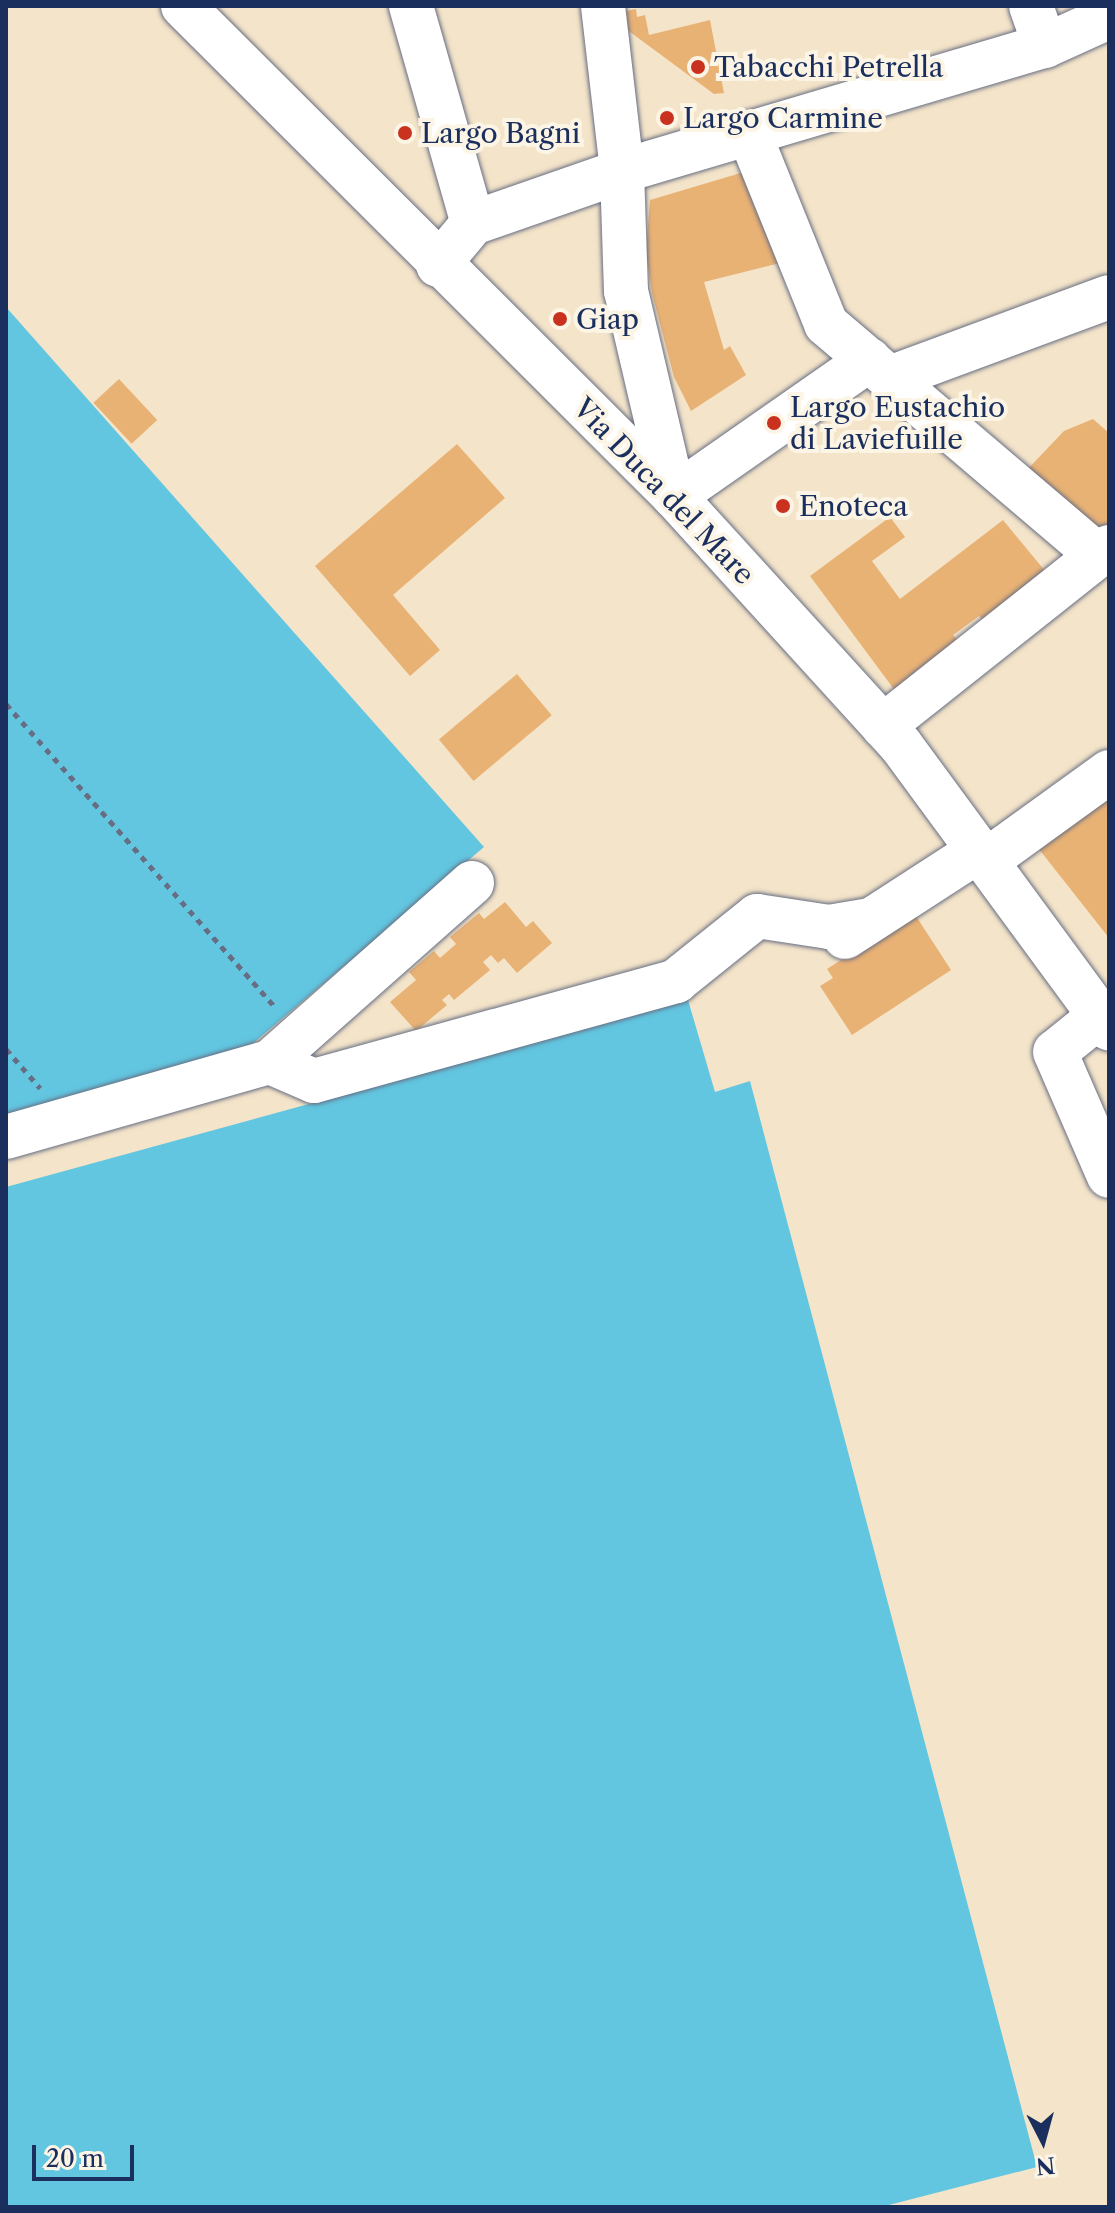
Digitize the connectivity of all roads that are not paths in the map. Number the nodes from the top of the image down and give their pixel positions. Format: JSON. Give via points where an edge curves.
{"nodes":[{"id":1,"x":183,"y":6,"type":"edge"},
{"id":2,"x":411,"y":6,"type":"edge"},
{"id":3,"x":604,"y":14,"type":"edge"},
{"id":4,"x":1109,"y":17,"type":"edge"},
{"id":5,"x":1038,"y":26,"type":"edge"},
{"id":6,"x":749,"y":133,"type":"junction"},
{"id":7,"x":622,"y":171,"type":"junction"},
{"id":8,"x":473,"y":223,"type":"junction"},
{"id":9,"x":438,"y":265,"type":"junction"},
{"id":10,"x":1109,"y":297,"type":"edge"},
{"id":11,"x":880,"y":369,"type":"junction"},
{"id":12,"x":674,"y":496,"type":"junction"},
{"id":13,"x":1103,"y":551,"type":"edge"},
{"id":14,"x":883,"y":726,"type":"junction"},
{"id":15,"x":1109,"y":772,"type":"edge"},
{"id":16,"x":982,"y":856,"type":"junction"},
{"id":17,"x":472,"y":883,"type":"dead end"},
{"id":18,"x":1107,"y":1021,"type":"edge"},
{"id":19,"x":270,"y":1062,"type":"junction"},
{"id":20,"x":6,"y":1137,"type":"edge"},
{"id":21,"x":1109,"y":1176,"type":"edge"}],
"edges":[{"from":1,"to":9,"type":"street","name":"Via Duca del Mare"},
{"from":2,"to":8,"type":"street"},
{"from":3,"to":7,"type":"street"},
{"from":4,"to":5,"type":"street"},
{"from":5,"to":6,"type":"street"},
{"from":6,"to":7,"type":"street"},
{"from":6,"to":11,"type":"street","via":[[826,324]]},
{"from":7,"to":8,"type":"street"},
{"from":7,"to":12,"type":"street","via":[[626,291]]},
{"from":8,"to":9,"type":"street"},
{"from":9,"to":12,"type":"street","name":"Via Duca del Mare"},
{"from":10,"to":11,"type":"street"},
{"from":11,"to":12,"type":"street"},
{"from":11,"to":13,"type":"street"},
{"from":12,"to":14,"type":"street","name":"Via Duca del Mare"},
{"from":13,"to":14,"type":"street"},
{"from":14,"to":16,"type":"street","name":"Via Duca del Mare"},
{"from":15,"to":16,"type":"street"},
{"from":16,"to":18,"type":"street","name":"Via Duca del Mare"},
{"from":16,"to":19,"type":"street","via":[[870,920],[829,927],[747,923],[676,981],[314,1081]]},
{"from":17,"to":19,"type":"street"},
{"from":18,"to":21,"type":"street","via":[[1055,1052]]},
{"from":19,"to":20,"type":"street"}]}
